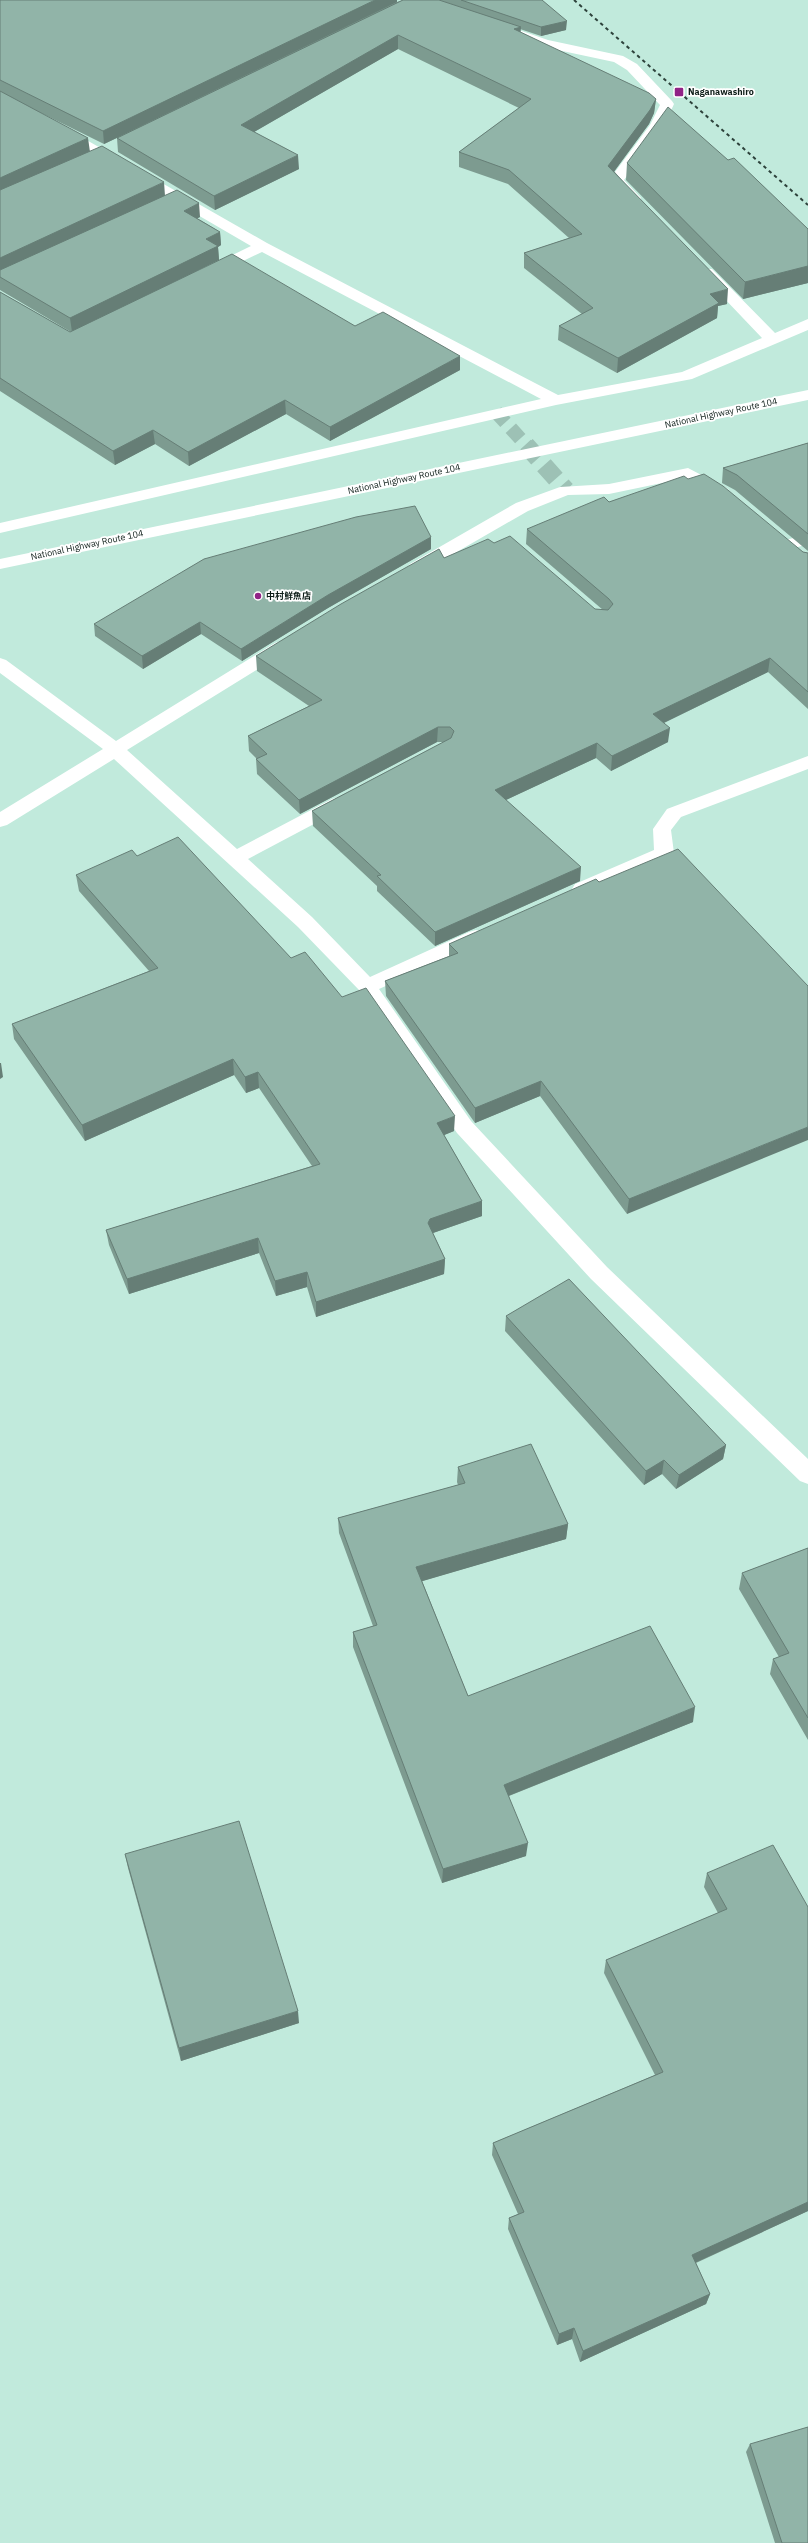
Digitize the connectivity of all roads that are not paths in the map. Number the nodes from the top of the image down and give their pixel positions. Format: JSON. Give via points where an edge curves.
{"nodes":[{"id":1,"x":499,"y":28,"type":"edge"},
{"id":2,"x":48,"y":123,"type":"edge"},
{"id":3,"x":118,"y":145,"type":"edge"},
{"id":4,"x":104,"y":152,"type":"junction"},
{"id":5,"x":90,"y":158,"type":"edge"},
{"id":6,"x":178,"y":197,"type":"junction"},
{"id":7,"x":164,"y":204,"type":"edge"},
{"id":8,"x":644,"y":208,"type":"edge"},
{"id":9,"x":262,"y":246,"type":"junction"},
{"id":10,"x":698,"y":263,"type":"edge"},
{"id":11,"x":198,"y":277,"type":"edge"},
{"id":12,"x":808,"y":324,"type":"edge"},
{"id":13,"x":774,"y":340,"type":"junction"},
{"id":14,"x":808,"y":395,"type":"edge"},
{"id":15,"x":556,"y":400,"type":"junction"},
{"id":16,"x":734,"y":500,"type":"edge"},
{"id":17,"x":0,"y":528,"type":"edge"},
{"id":18,"x":808,"y":539,"type":"edge"},
{"id":19,"x":803,"y":558,"type":"edge"},
{"id":20,"x":0,"y":564,"type":"edge"},
{"id":21,"x":403,"y":575,"type":"edge"},
{"id":22,"x":295,"y":638,"type":"edge"},
{"id":23,"x":0,"y":664,"type":"edge"},
{"id":24,"x":116,"y":750,"type":"junction"},
{"id":25,"x":808,"y":762,"type":"edge"},
{"id":26,"x":354,"y":795,"type":"edge"},
{"id":27,"x":0,"y":821,"type":"edge"},
{"id":28,"x":235,"y":858,"type":"junction"},
{"id":29,"x":563,"y":898,"type":"edge"},
{"id":30,"x":490,"y":931,"type":"edge"},
{"id":31,"x":367,"y":986,"type":"junction"},
{"id":32,"x":808,"y":1474,"type":"edge"}],
"edges":[{"from":1,"to":8,"type":"main road","via":[[544,43],[618,59],[632,67],[667,104],[657,126],[616,180]]},
{"from":2,"to":4,"type":"main road"},
{"from":3,"to":4,"type":"main road"},
{"from":4,"to":5,"type":"main road"},
{"from":4,"to":6,"type":"main road"},
{"from":6,"to":7,"type":"main road"},
{"from":6,"to":9,"type":"main road"},
{"from":9,"to":11,"type":"main road"},
{"from":9,"to":15,"type":"main road"},
{"from":10,"to":13,"type":"main road"},
{"from":12,"to":13,"type":"main road"},
{"from":13,"to":15,"type":"main road","via":[[686,376]]},
{"from":14,"to":20,"type":"main road","name":"National Highway Route 104"},
{"from":15,"to":17,"type":"main road"},
{"from":16,"to":21,"type":"main road","via":[[688,473],[609,489],[566,490],[522,507],[496,530]]},
{"from":18,"to":19,"type":"main road","via":[[782,540]]},
{"from":22,"to":24,"type":"main road"},
{"from":23,"to":24,"type":"main road"},
{"from":24,"to":27,"type":"main road"},
{"from":24,"to":28,"type":"main road"},
{"from":25,"to":29,"type":"main road","via":[[674,813],[662,829],[664,853]]},
{"from":26,"to":28,"type":"main road"},
{"from":28,"to":31,"type":"main road","via":[[305,922]]},
{"from":30,"to":31,"type":"main road"},
{"from":31,"to":32,"type":"main road","via":[[464,1127],[599,1273]]}]}
